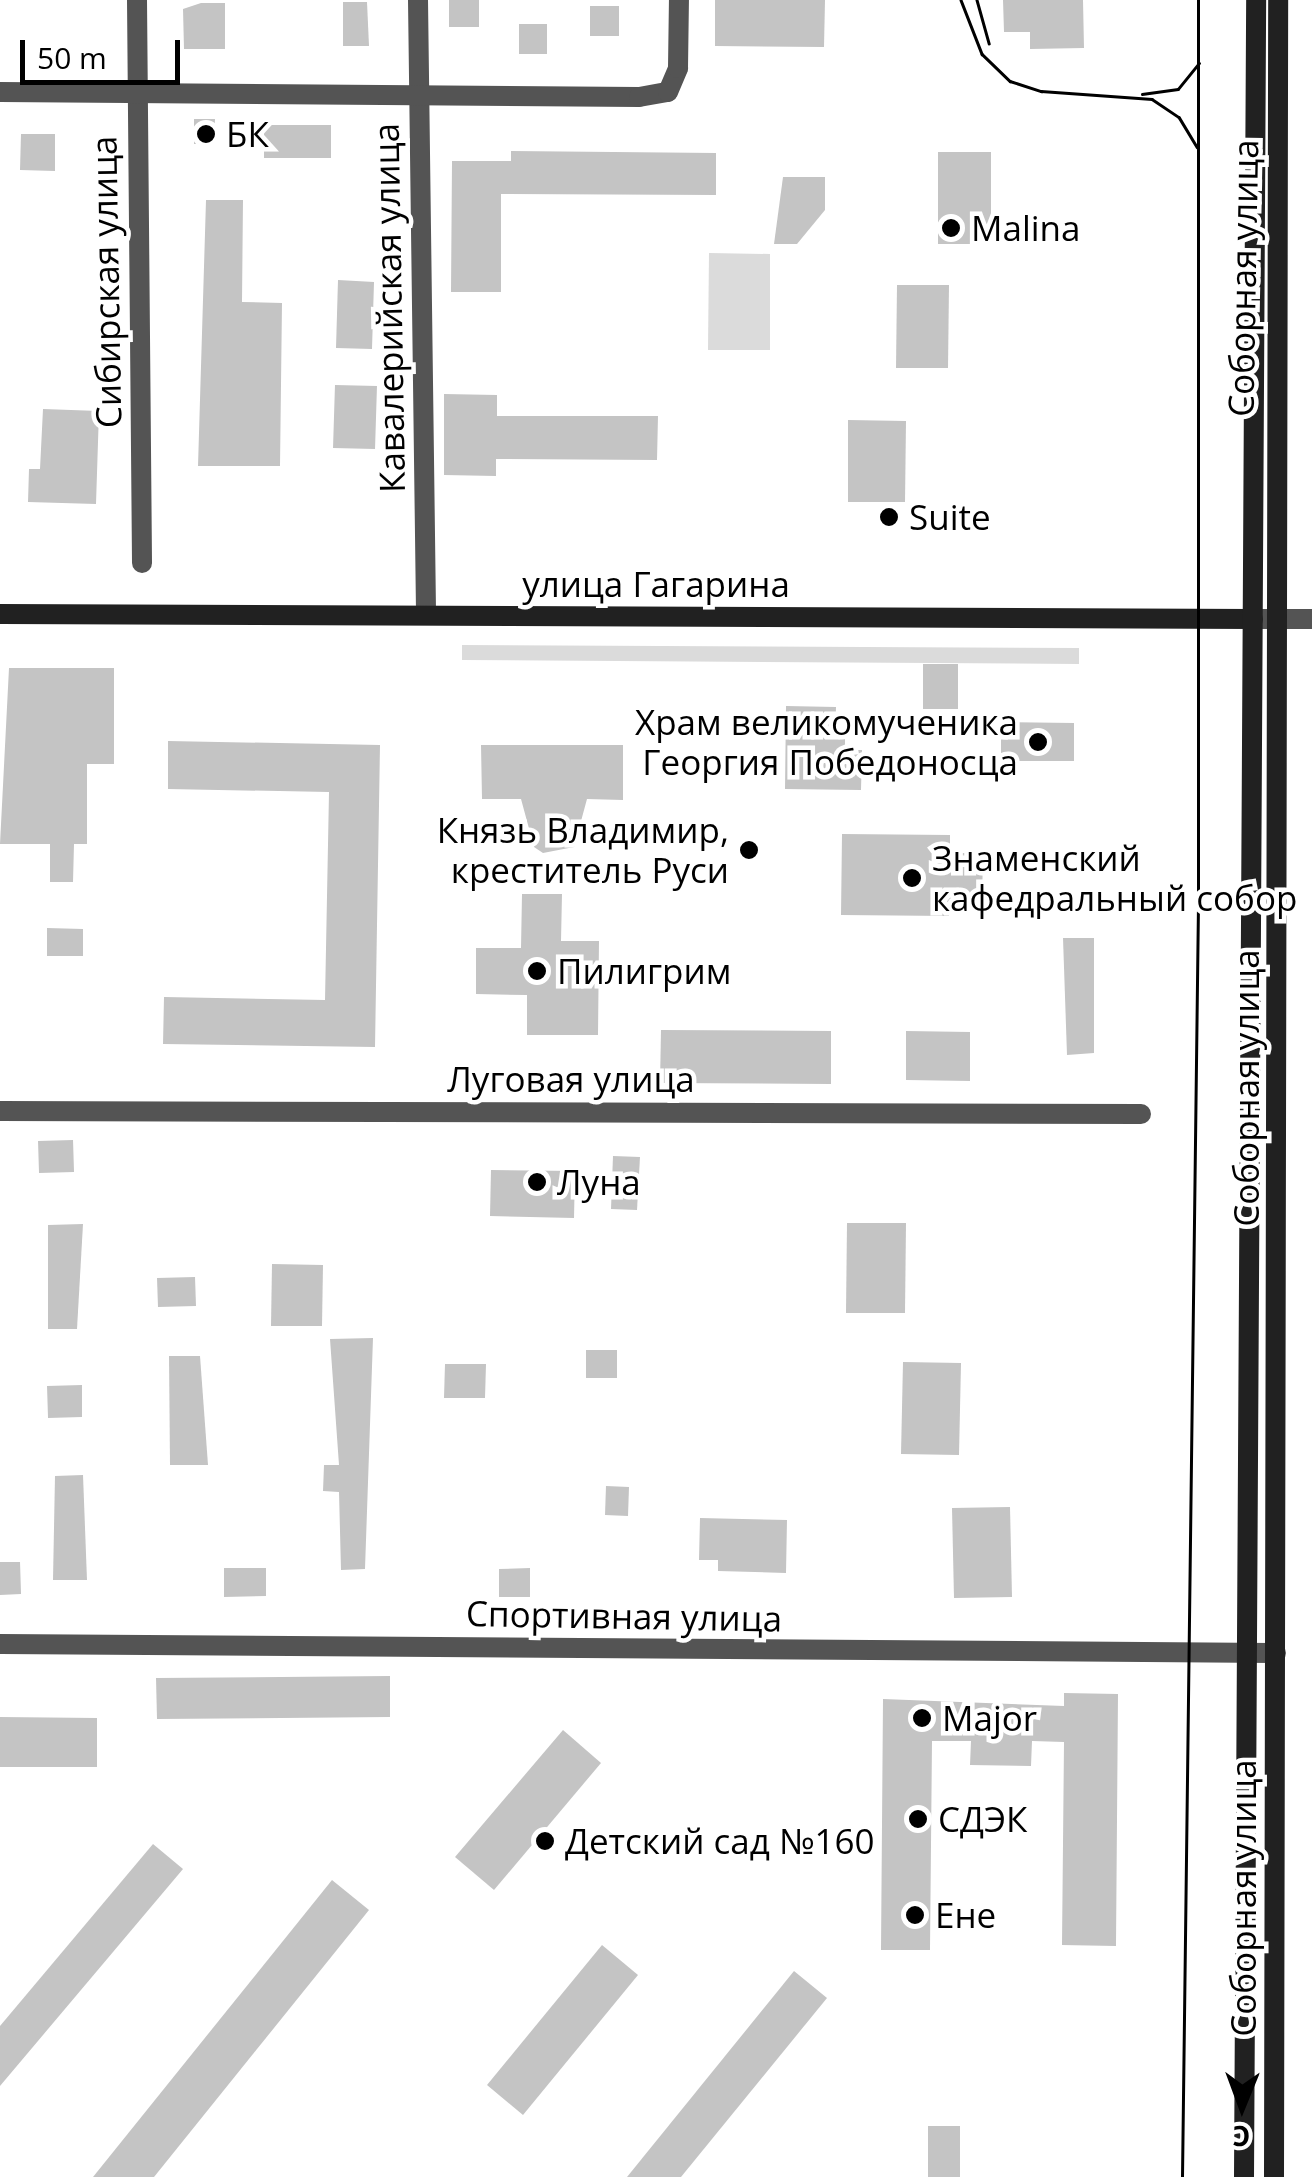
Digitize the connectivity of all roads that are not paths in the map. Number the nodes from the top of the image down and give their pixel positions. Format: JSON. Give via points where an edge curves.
{"nodes":[{"id":1,"x":137,"y":0,"type":"edge"},
{"id":2,"x":418,"y":0,"type":"edge"},
{"id":3,"x":679,"y":0,"type":"edge"},
{"id":4,"x":1256,"y":0,"type":"edge"},
{"id":5,"x":1278,"y":0,"type":"edge"},
{"id":6,"x":0,"y":92,"type":"edge"},
{"id":7,"x":136,"y":94,"type":"junction"},
{"id":8,"x":1267,"y":94,"type":"junction"},
{"id":9,"x":418,"y":96,"type":"junction"},
{"id":10,"x":142,"y":563,"type":"dead end"},
{"id":11,"x":0,"y":614,"type":"edge"},
{"id":12,"x":426,"y":615,"type":"junction"},
{"id":13,"x":1253,"y":618,"type":"junction"},
{"id":14,"x":1277,"y":619,"type":"junction"},
{"id":15,"x":1312,"y":619,"type":"edge"},
{"id":16,"x":0,"y":1111,"type":"edge"},
{"id":17,"x":1142,"y":1114,"type":"dead end"},
{"id":18,"x":1250,"y":1124,"type":"junction"},
{"id":19,"x":1278,"y":1124,"type":"junction"},
{"id":20,"x":0,"y":1644,"type":"edge"},
{"id":21,"x":1248,"y":1653,"type":"junction"},
{"id":22,"x":1276,"y":1653,"type":"junction"},
{"id":23,"x":1244,"y":2177,"type":"edge"},
{"id":24,"x":1274,"y":2177,"type":"edge"}],
"edges":[{"from":1,"to":7,"type":"street","name":"Сибирская улица"},
{"from":2,"to":9,"type":"street","name":"Кавалерийская улица"},
{"from":3,"to":9,"type":"street","via":[[678,68],[668,92]]},
{"from":4,"to":8,"type":"main road","name":"Соборная улица"},
{"from":5,"to":8,"type":"main road","name":"Соборная улица"},
{"from":6,"to":7,"type":"street"},
{"from":7,"to":9,"type":"street"},
{"from":7,"to":10,"type":"street","name":"Сибирская улица"},
{"from":8,"to":13,"type":"main road","name":"Соборная улица"},
{"from":8,"to":14,"type":"main road","name":"Соборная улица"},
{"from":9,"to":12,"type":"street","name":"Кавалерийская улица"},
{"from":11,"to":12,"type":"main road","name":"улица Гагарина"},
{"from":12,"to":13,"type":"main road","name":"улица Гагарина"},
{"from":13,"to":14,"type":"street","name":"улица Гагарина"},
{"from":13,"to":18,"type":"main road","name":"Соборная улица"},
{"from":14,"to":15,"type":"street","name":"улица Гагарина"},
{"from":14,"to":19,"type":"main road","name":"Соборная улица"},
{"from":16,"to":17,"type":"street","name":"Луговая улица"},
{"from":18,"to":19,"type":"street"},
{"from":18,"to":21,"type":"main road","name":"Соборная улица"},
{"from":19,"to":22,"type":"main road","name":"Соборная улица"},
{"from":20,"to":21,"type":"street","name":"Спортивная улица"},
{"from":21,"to":22,"type":"street","name":"Спортивная улица"},
{"from":21,"to":23,"type":"main road","name":"Соборная улица"},
{"from":22,"to":24,"type":"main road","name":"Соборная улица"}]}
